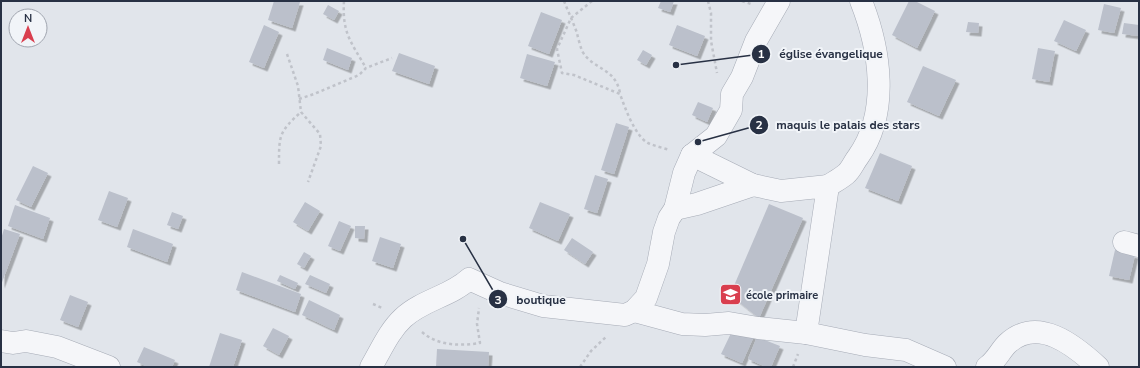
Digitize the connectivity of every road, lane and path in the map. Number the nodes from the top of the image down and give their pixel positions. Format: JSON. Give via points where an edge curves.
{"nodes":[{"id":1,"x":344,"y":1,"type":"edge"},
{"id":2,"x":564,"y":1,"type":"edge"},
{"id":3,"x":592,"y":1,"type":"edge"},
{"id":4,"x":708,"y":1,"type":"edge"},
{"id":5,"x":779,"y":1,"type":"edge"},
{"id":6,"x":861,"y":1,"type":"edge"},
{"id":7,"x":572,"y":18,"type":"junction"},
{"id":8,"x":287,"y":54,"type":"dead end"},
{"id":9,"x":392,"y":58,"type":"dead end"},
{"id":10,"x":366,"y":68,"type":"junction"},
{"id":11,"x":620,"y":94,"type":"junction"},
{"id":12,"x":732,"y":94,"type":"junction"},
{"id":13,"x":299,"y":99,"type":"junction"},
{"id":14,"x":301,"y":112,"type":"junction"},
{"id":15,"x":692,"y":155,"type":"junction"},
{"id":16,"x":279,"y":164,"type":"dead end"},
{"id":17,"x":308,"y":182,"type":"dead end"},
{"id":18,"x":753,"y":185,"type":"junction"},
{"id":19,"x":828,"y":186,"type":"junction"},
{"id":20,"x":675,"y":209,"type":"junction"},
{"id":21,"x":629,"y":313,"type":"junction"},
{"id":22,"x":403,"y":317,"type":"junction"},
{"id":23,"x":806,"y":333,"type":"junction"},
{"id":24,"x":1,"y":341,"type":"edge"},
{"id":25,"x":480,"y":342,"type":"dead end"},
{"id":26,"x":109,"y":367,"type":"edge"},
{"id":27,"x":371,"y":367,"type":"edge"},
{"id":28,"x":580,"y":367,"type":"edge"},
{"id":29,"x":945,"y":367,"type":"edge"},
{"id":30,"x":987,"y":367,"type":"edge"},
{"id":31,"x":1098,"y":367,"type":"edge"}],
"edges":[{"from":1,"to":10,"type":"path","via":[[344,21],[350,43]]},
{"from":2,"to":7,"type":"path"},
{"from":3,"to":7,"type":"path"},
{"from":4,"to":12,"type":"path","via":[[711,13],[712,56],[720,83]]},
{"from":5,"to":12,"type":"street","via":[[756,41],[742,77]]},
{"from":6,"to":19,"type":"street","via":[[875,44],[878,81],[876,121],[864,150],[847,173]]},
{"from":7,"to":11,"type":"path","via":[[582,50],[591,62],[609,72],[618,85]]},
{"from":7,"to":11,"type":"path","via":[[557,49],[562,73],[574,75]]},
{"from":8,"to":13,"type":"path","via":[[298,86]]},
{"from":9,"to":10,"type":"path"},
{"from":10,"to":13,"type":"path","via":[[359,75]]},
{"from":11,"to":15,"type":"path","via":[[640,137],[647,143]]},
{"from":12,"to":15,"type":"street","via":[[731,110],[716,136]]},
{"from":13,"to":14,"type":"path"},
{"from":14,"to":16,"type":"path","via":[[283,128]]},
{"from":14,"to":17,"type":"path","via":[[320,134],[321,146]]},
{"from":15,"to":18,"type":"street"},
{"from":15,"to":20,"type":"street","via":[[684,173]]},
{"from":18,"to":19,"type":"street","via":[[781,191]]},
{"from":18,"to":20,"type":"street"},
{"from":19,"to":23,"type":"street"},
{"from":20,"to":21,"type":"street","via":[[664,232],[658,264],[646,298]]},
{"from":21,"to":22,"type":"street","via":[[543,306],[500,293],[469,279],[460,288]]},
{"from":21,"to":23,"type":"street","via":[[682,324],[728,323]]},
{"from":21,"to":28,"type":"path","via":[[591,351]]},
{"from":22,"to":25,"type":"path","via":[[431,340],[462,346]]},
{"from":22,"to":27,"type":"street","via":[[387,337]]},
{"from":23,"to":29,"type":"street","via":[[906,350]]},
{"from":24,"to":26,"type":"street","via":[[26,341],[58,348]]},
{"from":30,"to":31,"type":"street","via":[[993,364],[1008,344],[1026,334],[1052,334],[1079,350]]}]}
